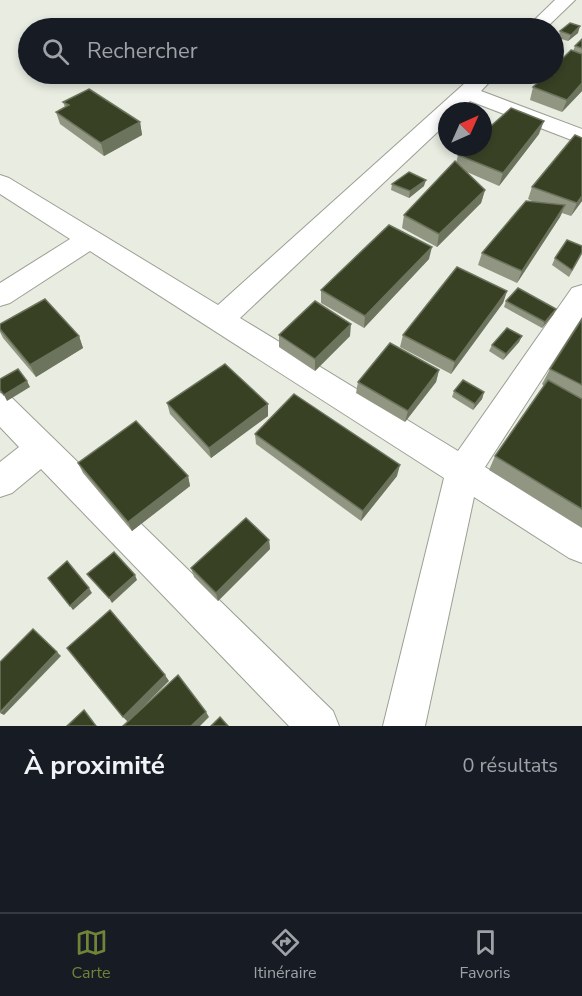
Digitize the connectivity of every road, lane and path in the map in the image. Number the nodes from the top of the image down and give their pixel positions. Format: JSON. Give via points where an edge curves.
{"nodes":[{"id":1,"x":566,"y":0,"type":"edge"},
{"id":2,"x":546,"y":18,"type":"edge"},
{"id":3,"x":475,"y":84,"type":"edge"},
{"id":4,"x":466,"y":92,"type":"junction"},
{"id":5,"x":582,"y":137,"type":"edge"},
{"id":6,"x":0,"y":183,"type":"edge"},
{"id":7,"x":91,"y":238,"type":"junction"},
{"id":8,"x":582,"y":295,"type":"edge"},
{"id":9,"x":0,"y":296,"type":"edge"},
{"id":10,"x":221,"y":319,"type":"junction"},
{"id":11,"x":0,"y":406,"type":"edge"},
{"id":12,"x":42,"y":448,"type":"junction"},
{"id":13,"x":463,"y":471,"type":"junction"},
{"id":14,"x":0,"y":482,"type":"edge"},
{"id":15,"x":582,"y":546,"type":"edge"},
{"id":16,"x":318,"y":726,"type":"edge"},
{"id":17,"x":404,"y":726,"type":"edge"}],
"edges":[{"from":1,"to":2,"type":"street"},
{"from":3,"to":4,"type":"street"},
{"from":4,"to":5,"type":"street"},
{"from":4,"to":10,"type":"street"},
{"from":6,"to":7,"type":"street"},
{"from":7,"to":9,"type":"street"},
{"from":7,"to":10,"type":"street"},
{"from":8,"to":13,"type":"street"},
{"from":10,"to":13,"type":"street"},
{"from":11,"to":12,"type":"street"},
{"from":12,"to":14,"type":"street"},
{"from":12,"to":16,"type":"street"},
{"from":13,"to":15,"type":"street"},
{"from":13,"to":17,"type":"street"}]}
